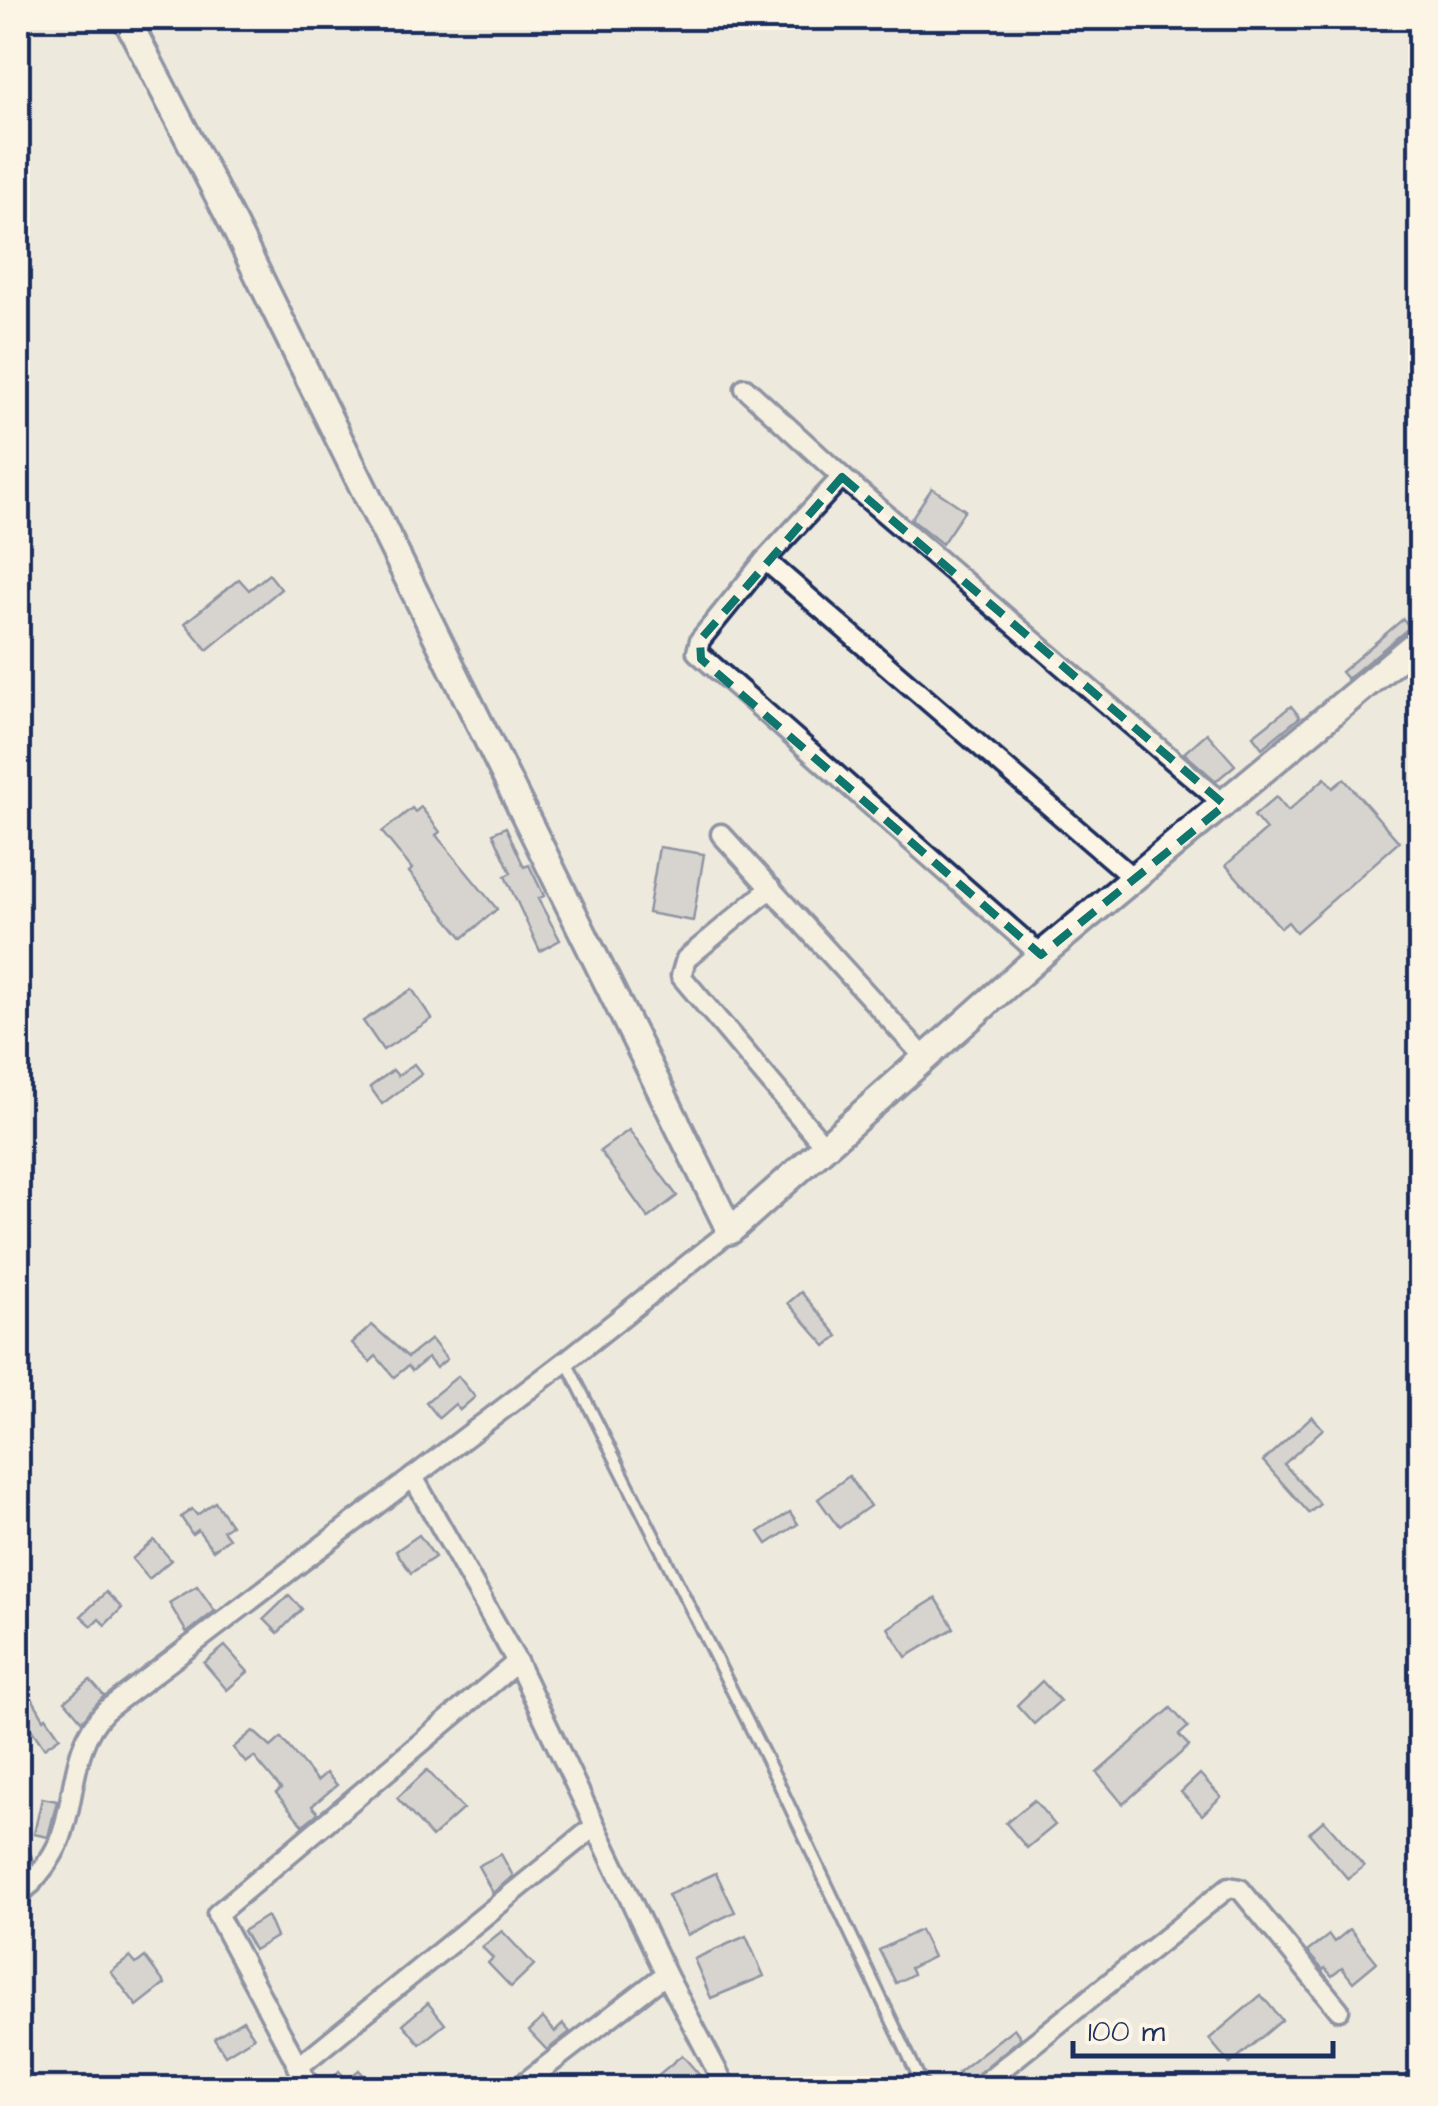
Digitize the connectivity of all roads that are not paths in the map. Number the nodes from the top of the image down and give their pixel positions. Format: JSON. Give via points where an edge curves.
{"nodes":[{"id":1,"x":126,"y":18,"type":"edge"},
{"id":2,"x":746,"y":388,"type":"dead end"},
{"id":3,"x":842,"y":477,"type":"junction"},
{"id":4,"x":765,"y":560,"type":"junction"},
{"id":5,"x":1420,"y":640,"type":"edge"},
{"id":6,"x":1225,"y":805,"type":"junction"},
{"id":7,"x":721,"y":834,"type":"dead end"},
{"id":8,"x":1134,"y":879,"type":"junction"},
{"id":9,"x":770,"y":888,"type":"junction"},
{"id":10,"x":1041,"y":955,"type":"junction"},
{"id":11,"x":924,"y":1058,"type":"junction"},
{"id":12,"x":826,"y":1148,"type":"junction"},
{"id":13,"x":730,"y":1231,"type":"junction"},
{"id":14,"x":566,"y":1361,"type":"junction"},
{"id":15,"x":413,"y":1477,"type":"junction"},
{"id":16,"x":517,"y":1662,"type":"junction"},
{"id":17,"x":595,"y":1826,"type":"junction"},
{"id":18,"x":18,"y":1853,"type":"edge"},
{"id":19,"x":24,"y":1890,"type":"edge"},
{"id":20,"x":666,"y":1974,"type":"junction"},
{"id":21,"x":1339,"y":2010,"type":"dead end"},
{"id":22,"x":298,"y":2067,"type":"junction"},
{"id":23,"x":310,"y":2088,"type":"edge"},
{"id":24,"x":518,"y":2088,"type":"edge"},
{"id":25,"x":726,"y":2088,"type":"edge"},
{"id":26,"x":924,"y":2088,"type":"edge"},
{"id":27,"x":978,"y":2088,"type":"edge"}],
"edges":[{"from":1,"to":13,"type":"street"},
{"from":2,"to":3,"type":"street"},
{"from":3,"to":4,"type":"street"},
{"from":3,"to":6,"type":"street"},
{"from":4,"to":8,"type":"street"},
{"from":4,"to":10,"type":"street","via":[[700,640],[698,655]]},
{"from":5,"to":6,"type":"street"},
{"from":6,"to":8,"type":"street"},
{"from":7,"to":9,"type":"street"},
{"from":8,"to":10,"type":"street"},
{"from":9,"to":11,"type":"street"},
{"from":9,"to":12,"type":"street","via":[[688,958],[681,976]]},
{"from":10,"to":11,"type":"street"},
{"from":11,"to":12,"type":"street"},
{"from":12,"to":13,"type":"street"},
{"from":13,"to":14,"type":"street"},
{"from":14,"to":15,"type":"street"},
{"from":14,"to":26,"type":"lane"},
{"from":15,"to":16,"type":"street"},
{"from":15,"to":19,"type":"street","via":[[95,1721],[58,1844]]},
{"from":16,"to":17,"type":"street"},
{"from":16,"to":22,"type":"street","via":[[217,1914]]},
{"from":17,"to":20,"type":"street"},
{"from":17,"to":22,"type":"street"},
{"from":18,"to":19,"type":"street"},
{"from":20,"to":24,"type":"street"},
{"from":20,"to":25,"type":"street"},
{"from":21,"to":27,"type":"street","via":[[1240,1889],[1229,1886]]},
{"from":22,"to":23,"type":"street"}]}
